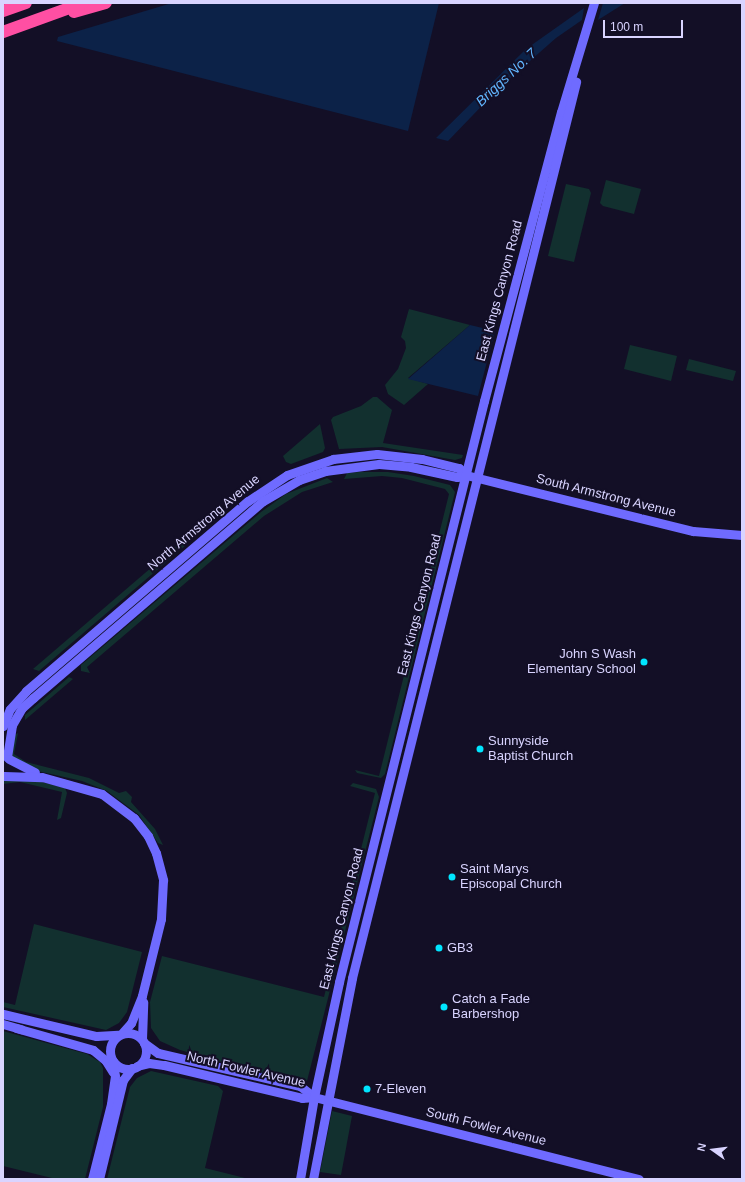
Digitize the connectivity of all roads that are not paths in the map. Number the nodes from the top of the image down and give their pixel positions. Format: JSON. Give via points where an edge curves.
{"nodes":[{"id":1,"x":26,"y":3,"type":"edge"},
{"id":2,"x":83,"y":3,"type":"edge"},
{"id":3,"x":106,"y":3,"type":"edge"},
{"id":4,"x":594,"y":3,"type":"edge"},
{"id":5,"x":3,"y":11,"type":"edge"},
{"id":6,"x":50,"y":17,"type":"junction"},
{"id":7,"x":3,"y":32,"type":"edge"},
{"id":8,"x":584,"y":42,"type":"junction"},
{"id":9,"x":558,"y":123,"type":"junction"},
{"id":10,"x":553,"y":175,"type":"junction"},
{"id":11,"x":466,"y":475,"type":"junction"},
{"id":12,"x":476,"y":477,"type":"junction"},
{"id":13,"x":742,"y":535,"type":"edge"},
{"id":14,"x":3,"y":726,"type":"edge"},
{"id":15,"x":6,"y":757,"type":"edge"},
{"id":16,"x":3,"y":776,"type":"edge"},
{"id":17,"x":42,"y":777,"type":"junction"},
{"id":18,"x":361,"y":893,"type":"junction"},
{"id":19,"x":352,"y":978,"type":"junction"},
{"id":20,"x":142,"y":996,"type":"junction"},
{"id":21,"x":3,"y":1014,"type":"edge"},
{"id":22,"x":3,"y":1024,"type":"edge"},
{"id":23,"x":16,"y":1028,"type":"junction"},
{"id":24,"x":120,"y":1034,"type":"junction"},
{"id":25,"x":143,"y":1041,"type":"junction"},
{"id":26,"x":112,"y":1059,"type":"junction"},
{"id":27,"x":134,"y":1067,"type":"junction"},
{"id":28,"x":115,"y":1076,"type":"junction"},
{"id":29,"x":314,"y":1097,"type":"junction"},
{"id":30,"x":327,"y":1100,"type":"junction"},
{"id":31,"x":92,"y":1179,"type":"edge"},
{"id":32,"x":99,"y":1179,"type":"edge"},
{"id":33,"x":300,"y":1179,"type":"edge"},
{"id":34,"x":312,"y":1179,"type":"edge"},
{"id":35,"x":639,"y":1179,"type":"edge"}],
"edges":[{"from":1,"to":5,"type":"highway"},
{"from":2,"to":6,"type":"highway"},
{"from":3,"to":6,"type":"highway"},
{"from":4,"to":8,"type":"main road","name":"East Kings Canyon Road"},
{"from":6,"to":7,"type":"highway"},
{"from":8,"to":9,"type":"main road","name":"East Kings Canyon Road"},
{"from":8,"to":10,"type":"main road","name":"East Kings Canyon Road"},
{"from":9,"to":10,"type":"main road","via":[[557,142],[550,169]]},
{"from":9,"to":11,"type":"main road","name":"East Kings Canyon Road"},
{"from":10,"to":12,"type":"main road","name":"East Kings Canyon Road"},
{"from":11,"to":12,"type":"main road","name":"South Armstrong Avenue"},
{"from":11,"to":14,"type":"main road","name":"North Armstrong Avenue","via":[[459,468],[422,459],[377,454],[334,459],[287,475],[252,498],[37,681],[15,701]]},
{"from":11,"to":15,"type":"main road","name":"North Armstrong Avenue","via":[[457,477],[411,467],[363,465],[331,470],[290,485],[253,509],[22,708],[15,719],[8,740]]},
{"from":11,"to":18,"type":"main road","name":"East Kings Canyon Road"},
{"from":12,"to":13,"type":"main road","name":"South Armstrong Avenue","via":[[686,529]]},
{"from":12,"to":19,"type":"main road","name":"East Kings Canyon Road"},
{"from":15,"to":16,"type":"main road","name":"North Armstrong Avenue","via":[[9,770]]},
{"from":15,"to":17,"type":"main road"},
{"from":16,"to":17,"type":"main road"},
{"from":17,"to":20,"type":"main road","via":[[89,789],[115,802],[141,827],[156,853],[163,880],[163,908]]},
{"from":18,"to":19,"type":"main road","via":[[362,913],[348,968],[348,975]]},
{"from":18,"to":29,"type":"main road","name":"East Kings Canyon Road"},
{"from":19,"to":30,"type":"main road","name":"East Kings Canyon Road"},
{"from":20,"to":24,"type":"main road","via":[[131,1023]]},
{"from":20,"to":25,"type":"main road"},
{"from":21,"to":24,"type":"main road","via":[[96,1036]]},
{"from":22,"to":23,"type":"main road"},
{"from":23,"to":26,"type":"main road","via":[[96,1045]]},
{"from":23,"to":28,"type":"main road","via":[[93,1050],[106,1061]]},
{"from":24,"to":25,"type":"main road","via":[[132,1033]]},
{"from":24,"to":26,"type":"main road","via":[[110,1047]]},
{"from":25,"to":27,"type":"main road","via":[[146,1054]]},
{"from":25,"to":29,"type":"main road","name":"North Fowler Avenue","via":[[158,1054],[300,1086]]},
{"from":26,"to":27,"type":"main road","via":[[122,1068]]},
{"from":26,"to":28,"type":"main road"},
{"from":27,"to":29,"type":"main road","name":"North Fowler Avenue","via":[[164,1065],[302,1098]]},
{"from":27,"to":32,"type":"main road","via":[[123,1080]]},
{"from":28,"to":31,"type":"main road","via":[[111,1104]]},
{"from":29,"to":30,"type":"main road","name":"South Fowler Avenue"},
{"from":29,"to":33,"type":"main road","name":"East Kings Canyon Road"},
{"from":30,"to":34,"type":"main road","name":"East Kings Canyon Road"},
{"from":30,"to":35,"type":"main road","name":"South Fowler Avenue"}]}
